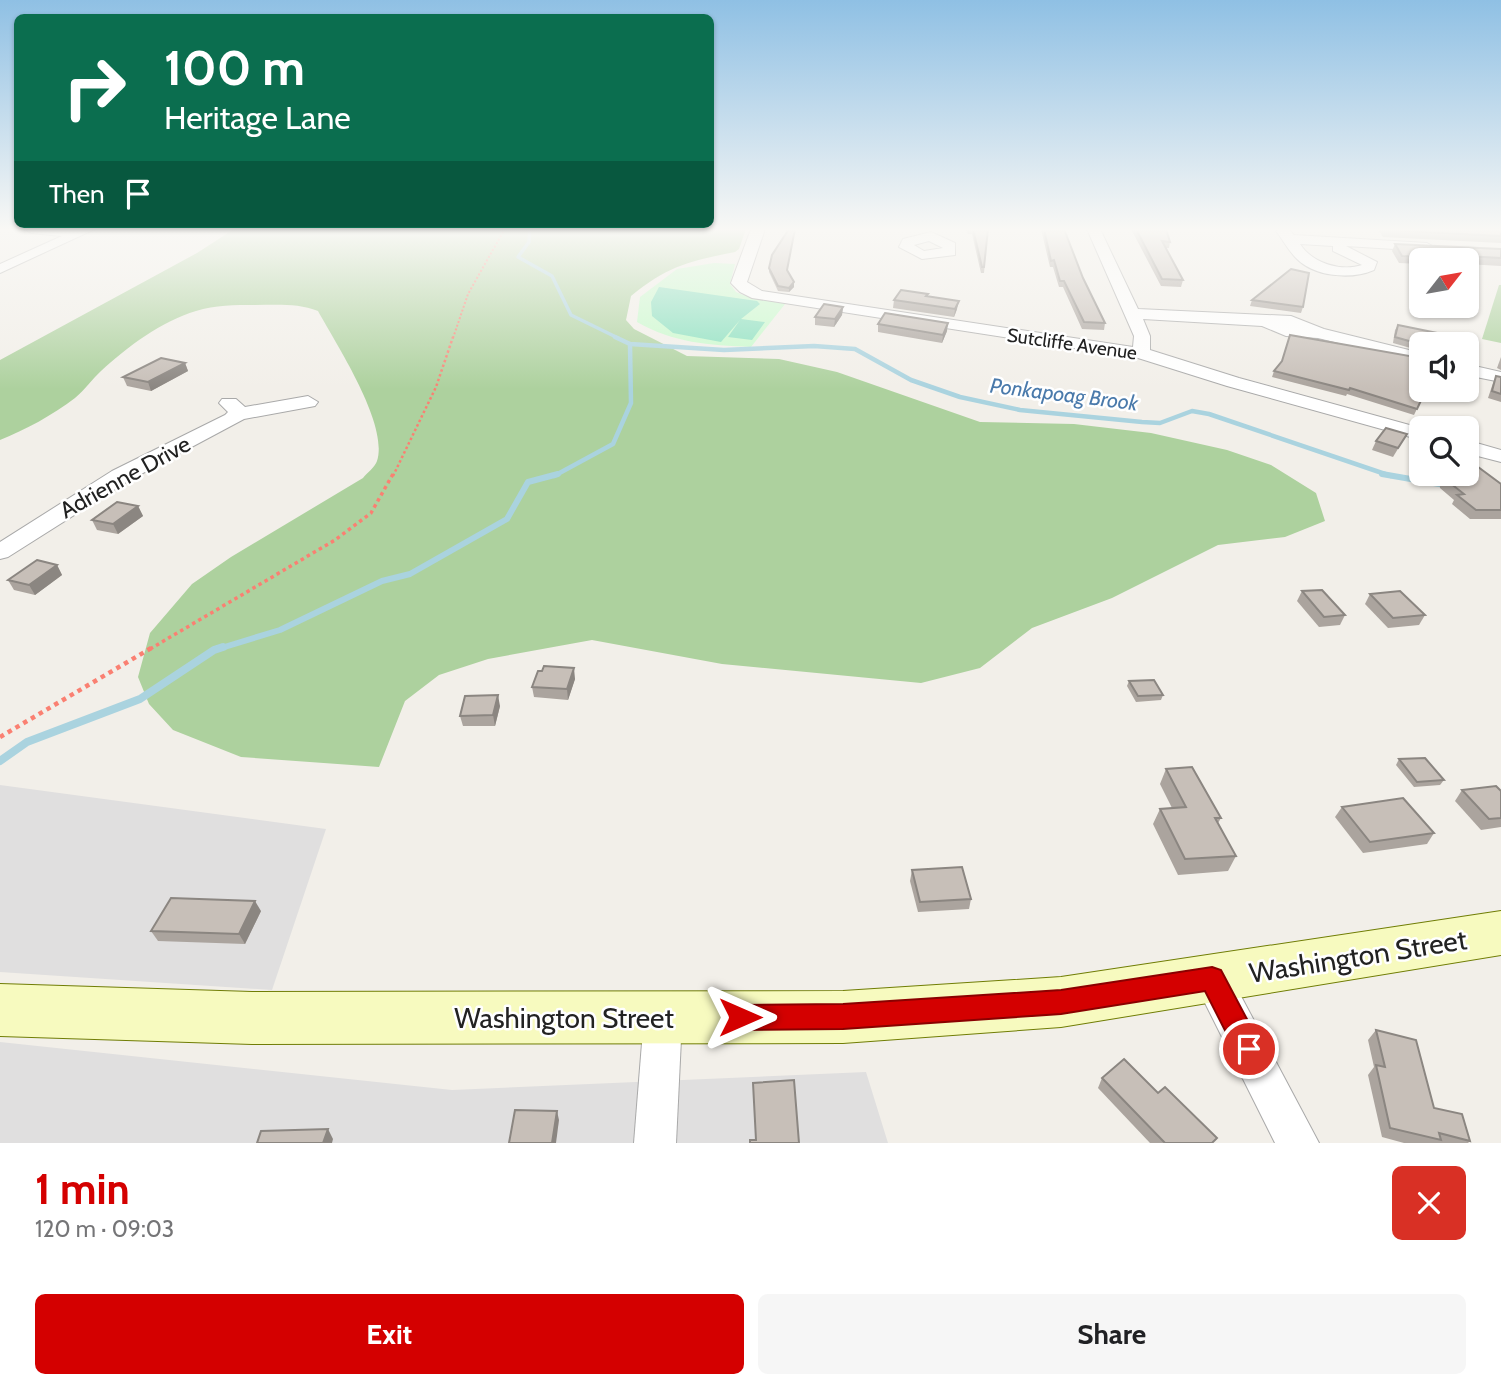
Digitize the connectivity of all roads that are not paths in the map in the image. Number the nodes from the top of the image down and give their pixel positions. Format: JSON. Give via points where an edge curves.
{"nodes":[{"id":1,"x":741,"y":282,"type":"edge"},
{"id":2,"x":1118,"y":282,"type":"edge"},
{"id":3,"x":1132,"y":314,"type":"junction"},
{"id":4,"x":1141,"y":353,"type":"junction"},
{"id":5,"x":1409,"y":355,"type":"edge"},
{"id":6,"x":1479,"y":372,"type":"edge"},
{"id":7,"x":1501,"y":377,"type":"edge"},
{"id":8,"x":309,"y":402,"type":"dead end"},
{"id":9,"x":1409,"y":431,"type":"edge"},
{"id":10,"x":1479,"y":450,"type":"edge"},
{"id":11,"x":1501,"y":456,"type":"edge"},
{"id":12,"x":0,"y":552,"type":"edge"},
{"id":13,"x":1501,"y":933,"type":"edge"},
{"id":14,"x":1212,"y":978,"type":"junction"},
{"id":15,"x":0,"y":1010,"type":"edge"},
{"id":16,"x":663,"y":1018,"type":"junction"},
{"id":17,"x":654,"y":1143,"type":"edge"},
{"id":18,"x":1298,"y":1143,"type":"edge"}],
"edges":[{"from":1,"to":4,"type":"street","name":"Sutcliffe Avenue","via":[[758,295]]},
{"from":2,"to":3,"type":"street"},
{"from":3,"to":4,"type":"street","via":[[1142,336]]},
{"from":3,"to":5,"type":"street","via":[[1265,321],[1286,331],[1318,333]]},
{"from":4,"to":9,"type":"street","name":"Sutcliffe Avenue"},
{"from":6,"to":7,"type":"street"},
{"from":8,"to":12,"type":"street","name":"Adrienne Drive","via":[[233,408]]},
{"from":10,"to":11,"type":"street"},
{"from":13,"to":14,"type":"main road","name":"Washington Street"},
{"from":14,"to":16,"type":"main road","name":"Washington Street","via":[[1061,1002],[843,1017]]},
{"from":14,"to":18,"type":"street"},
{"from":15,"to":16,"type":"main road","name":"Washington Street","via":[[251,1018]]},
{"from":16,"to":17,"type":"street"}]}
